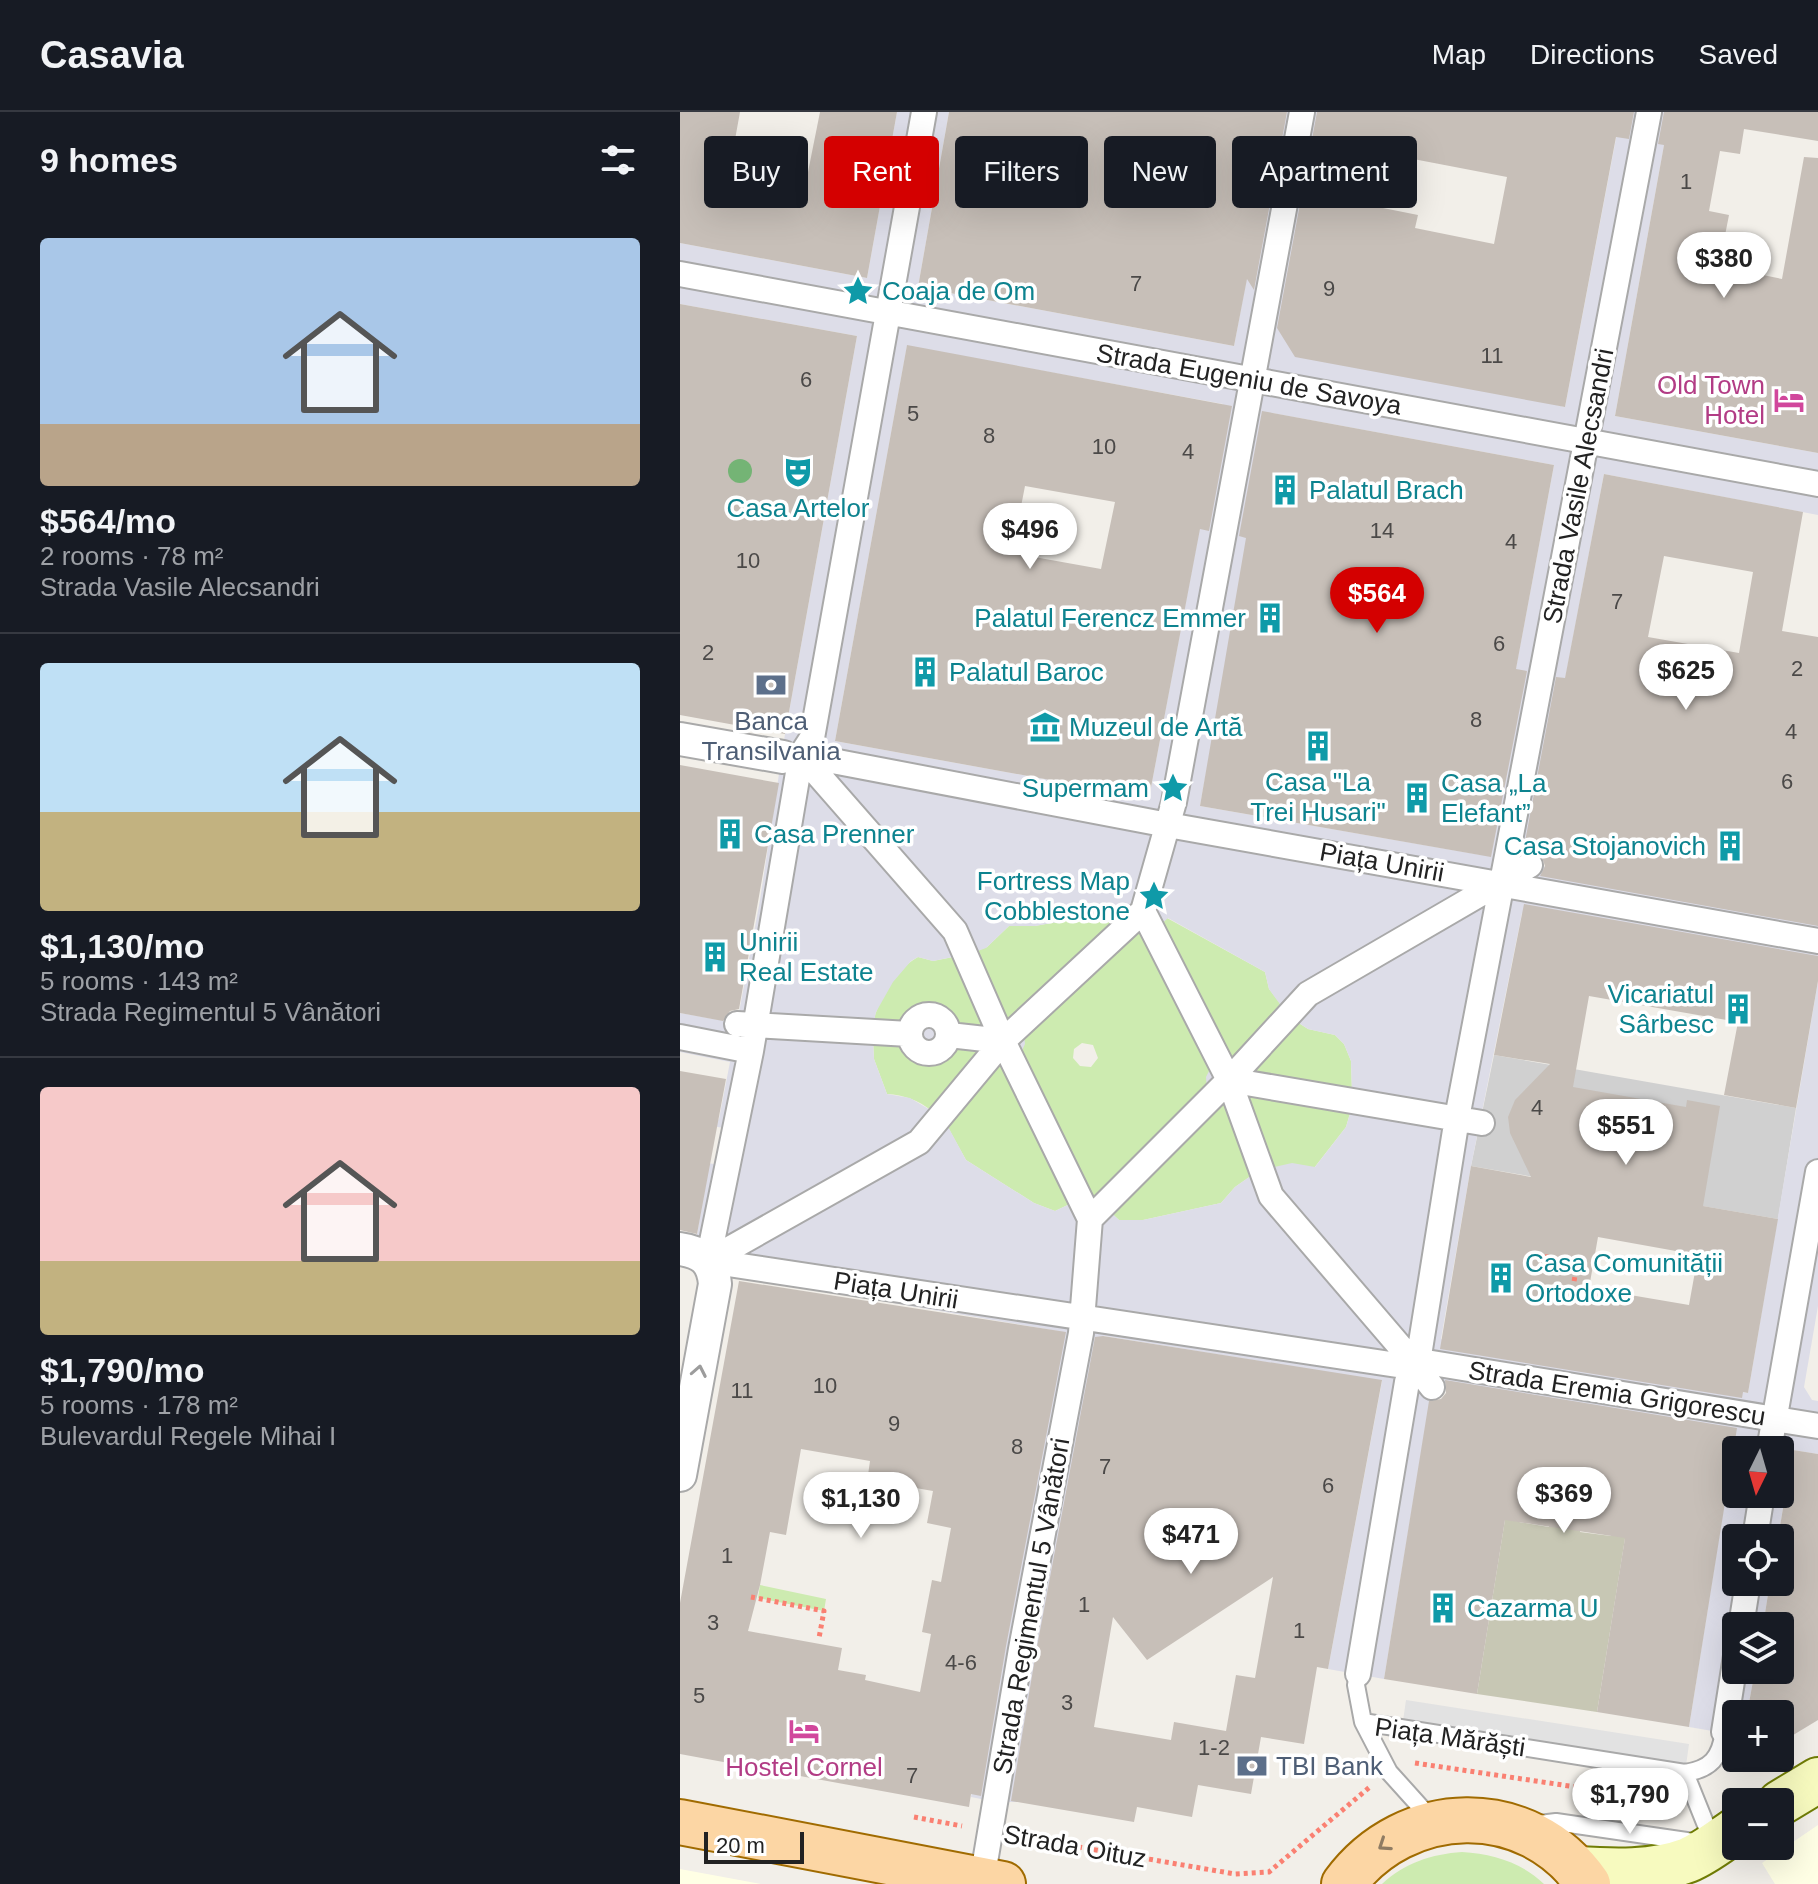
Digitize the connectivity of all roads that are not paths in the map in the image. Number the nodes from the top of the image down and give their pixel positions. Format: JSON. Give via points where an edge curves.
{"nodes":[{"id":1,"x":924,"y":112,"type":"edge"},
{"id":2,"x":1302,"y":112,"type":"edge"},
{"id":3,"x":1649,"y":112,"type":"edge"},
{"id":4,"x":680,"y":274,"type":"edge"},
{"id":5,"x":888,"y":312,"type":"junction"},
{"id":6,"x":1253,"y":380,"type":"junction"},
{"id":7,"x":1587,"y":441,"type":"junction"},
{"id":8,"x":1818,"y":484,"type":"edge"},
{"id":9,"x":680,"y":739,"type":"edge"},
{"id":10,"x":792,"y":756,"type":"junction"},
{"id":11,"x":1171,"y":813,"type":"junction"},
{"id":12,"x":1530,"y":865,"type":"dead end"},
{"id":13,"x":1503,"y":872,"type":"junction"},
{"id":14,"x":1143,"y":911,"type":"junction"},
{"id":15,"x":1818,"y":941,"type":"edge"},
{"id":16,"x":746,"y":1024,"type":"junction"},
{"id":17,"x":680,"y":1037,"type":"edge"},
{"id":18,"x":1003,"y":1041,"type":"junction"},
{"id":19,"x":751,"y":1051,"type":"junction"},
{"id":20,"x":1229,"y":1080,"type":"junction"},
{"id":21,"x":1457,"y":1118,"type":"junction"},
{"id":22,"x":1482,"y":1123,"type":"dead end"},
{"id":23,"x":1818,"y":1172,"type":"edge"},
{"id":24,"x":1090,"y":1219,"type":"junction"},
{"id":25,"x":700,"y":1258,"type":"edge"},
{"id":26,"x":1082,"y":1326,"type":"junction"},
{"id":27,"x":1424,"y":1377,"type":"junction"},
{"id":28,"x":1775,"y":1419,"type":"junction"},
{"id":29,"x":1818,"y":1426,"type":"edge"},
{"id":30,"x":1772,"y":1436,"type":"edge"},
{"id":31,"x":680,"y":1475,"type":"edge"},
{"id":32,"x":1358,"y":1674,"type":"joint"},
{"id":33,"x":1363,"y":1722,"type":"junction"},
{"id":34,"x":1722,"y":1744,"type":"edge"},
{"id":35,"x":1685,"y":1773,"type":"junction"},
{"id":36,"x":1818,"y":1780,"type":"edge"},
{"id":37,"x":1794,"y":1795,"type":"edge"},
{"id":38,"x":680,"y":1822,"type":"edge"},
{"id":39,"x":1435,"y":1823,"type":"junction"},
{"id":40,"x":1511,"y":1827,"type":"junction"},
{"id":41,"x":1700,"y":1845,"type":"edge"},
{"id":42,"x":1582,"y":1876,"type":"edge"},
{"id":43,"x":992,"y":1882,"type":"edge"},
{"id":44,"x":1344,"y":1884,"type":"edge"}],
"edges":[{"from":1,"to":5,"type":"street"},
{"from":2,"to":6,"type":"street"},
{"from":3,"to":7,"type":"street","name":"Strada Vasile Alecsandri"},
{"from":4,"to":5,"type":"street","name":"Strada Eugeniu de Savoya"},
{"from":5,"to":6,"type":"street","name":"Strada Eugeniu de Savoya"},
{"from":5,"to":10,"type":"street","via":[[812,738]]},
{"from":6,"to":7,"type":"street","name":"Strada Eugeniu de Savoya"},
{"from":6,"to":11,"type":"street"},
{"from":7,"to":8,"type":"street","name":"Strada Eugeniu de Savoya"},
{"from":7,"to":13,"type":"street","name":"Strada Vasile Alecsandri"},
{"from":9,"to":10,"type":"street"},
{"from":10,"to":11,"type":"street","name":"Piața Unirii"},
{"from":10,"to":16,"type":"street"},
{"from":10,"to":18,"type":"street","via":[[955,931]]},
{"from":11,"to":13,"type":"street","name":"Piața Unirii"},
{"from":11,"to":14,"type":"street"},
{"from":12,"to":13,"type":"street","name":"Piața Unirii"},
{"from":13,"to":15,"type":"street","name":"Piața Unirii","via":[[1535,890]]},
{"from":13,"to":20,"type":"street","name":"Piața Unirii","via":[[1308,994]]},
{"from":13,"to":21,"type":"street"},
{"from":14,"to":18,"type":"street"},
{"from":14,"to":20,"type":"street"},
{"from":16,"to":18,"type":"street","via":[[909,1034],[925,1053],[943,1048],[949,1035]]},
{"from":16,"to":19,"type":"street"},
{"from":17,"to":19,"type":"street"},
{"from":18,"to":24,"type":"street"},
{"from":18,"to":25,"type":"street","via":[[919,1142]]},
{"from":19,"to":25,"type":"street"},
{"from":20,"to":21,"type":"street"},
{"from":20,"to":24,"type":"street","name":"Piața Unirii"},
{"from":20,"to":27,"type":"street","via":[[1271,1196]]},
{"from":21,"to":22,"type":"street"},
{"from":21,"to":27,"type":"street"},
{"from":23,"to":28,"type":"street"},
{"from":24,"to":26,"type":"street"},
{"from":25,"to":26,"type":"street","name":"Piața Unirii"},
{"from":31,"to":25,"type":"street","one_way":true,"via":[[715,1288]]},
{"from":26,"to":27,"type":"street","name":"Piața Unirii"},
{"from":26,"to":43,"type":"street","name":"Strada Regimentul 5 Vânători","via":[[990,1832]]},
{"from":27,"to":28,"type":"street","name":"Strada Eremia Grigorescu","via":[[1426,1362],[1437,1363]]},
{"from":27,"to":32,"type":"street","via":[[1410,1372],[1407,1382]]},
{"from":28,"to":29,"type":"street","name":"Strada Eremia Grigorescu"},
{"from":28,"to":30,"type":"street"},
{"from":32,"to":33,"type":"lane"},
{"from":33,"to":35,"type":"lane","name":"Piața Mărăști"},
{"from":33,"to":39,"type":"lane","name":"Piața Mărăști","via":[[1389,1772]]},
{"from":34,"to":35,"type":"lane","via":[[1717,1759]]},
{"from":35,"to":41,"type":"lane"},
{"from":36,"to":37,"type":"main road"},
{"from":38,"to":43,"type":"main road","name":"Strada Oituz"},
{"from":39,"to":40,"type":"main road","via":[[1474,1820]]},
{"from":39,"to":44,"type":"main road","one_way":true,"via":[[1385,1844]]},
{"from":40,"to":41,"type":"lane","via":[[1556,1822]]},
{"from":40,"to":42,"type":"main road","via":[[1546,1843]]},
{"from":41,"to":42,"type":"main road","via":[[1640,1869]]}]}
